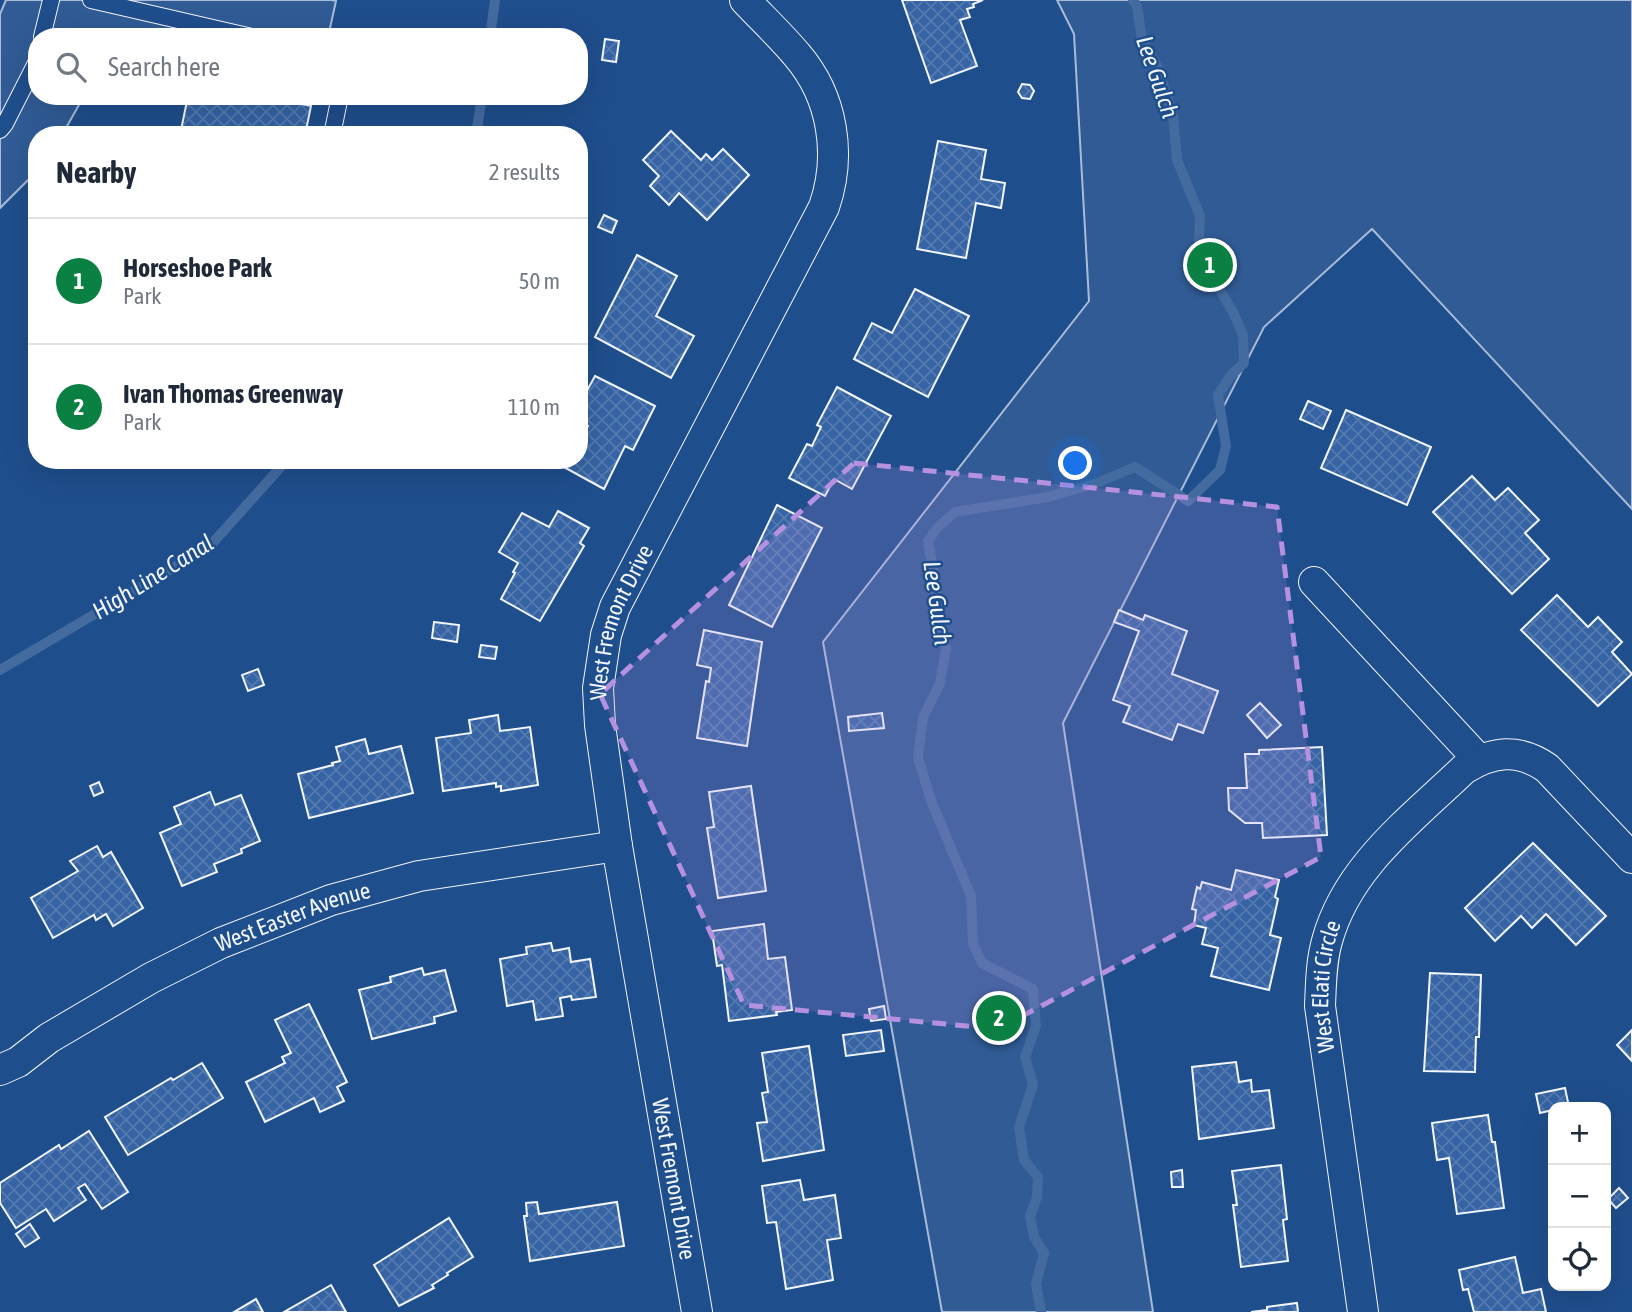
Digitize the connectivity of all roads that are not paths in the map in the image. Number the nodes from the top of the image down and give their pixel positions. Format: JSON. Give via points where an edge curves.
{"nodes":[{"id":1,"x":51,"y":0,"type":"edge"},
{"id":2,"x":91,"y":0,"type":"edge"},
{"id":3,"x":745,"y":0,"type":"edge"},
{"id":4,"x":44,"y":28,"type":"edge"},
{"id":5,"x":213,"y":28,"type":"edge"},
{"id":6,"x":28,"y":79,"type":"edge"},
{"id":7,"x":338,"y":105,"type":"edge"},
{"id":8,"x":334,"y":126,"type":"edge"},
{"id":9,"x":0,"y":130,"type":"edge"},
{"id":10,"x":1314,"y":582,"type":"dead end"},
{"id":11,"x":1479,"y":760,"type":"junction"},
{"id":12,"x":617,"y":846,"type":"junction"},
{"id":13,"x":1632,"y":858,"type":"edge"},
{"id":14,"x":0,"y":1070,"type":"edge"},
{"id":15,"x":697,"y":1312,"type":"edge"},
{"id":16,"x":1363,"y":1312,"type":"edge"}],
"edges":[{"from":1,"to":4,"type":"lane"},
{"from":2,"to":5,"type":"lane"},
{"from":3,"to":12,"type":"street","name":"West Fremont Drive","via":[[799,56],[817,84],[831,124],[835,155],[831,187],[615,607],[598,688]]},
{"from":6,"to":9,"type":"lane"},
{"from":7,"to":8,"type":"lane"},
{"from":10,"to":11,"type":"street"},
{"from":11,"to":13,"type":"street","name":"West Elati Circle","via":[[1504,753],[1534,759]]},
{"from":11,"to":16,"type":"street","name":"West Elati Circle","via":[[1464,769],[1369,861],[1347,892],[1326,942],[1320,1006]]},
{"from":12,"to":14,"type":"street","name":"West Easter Avenue","via":[[419,876],[331,900],[221,943],[151,978]]},
{"from":12,"to":15,"type":"street","name":"West Fremont Drive"}]}
